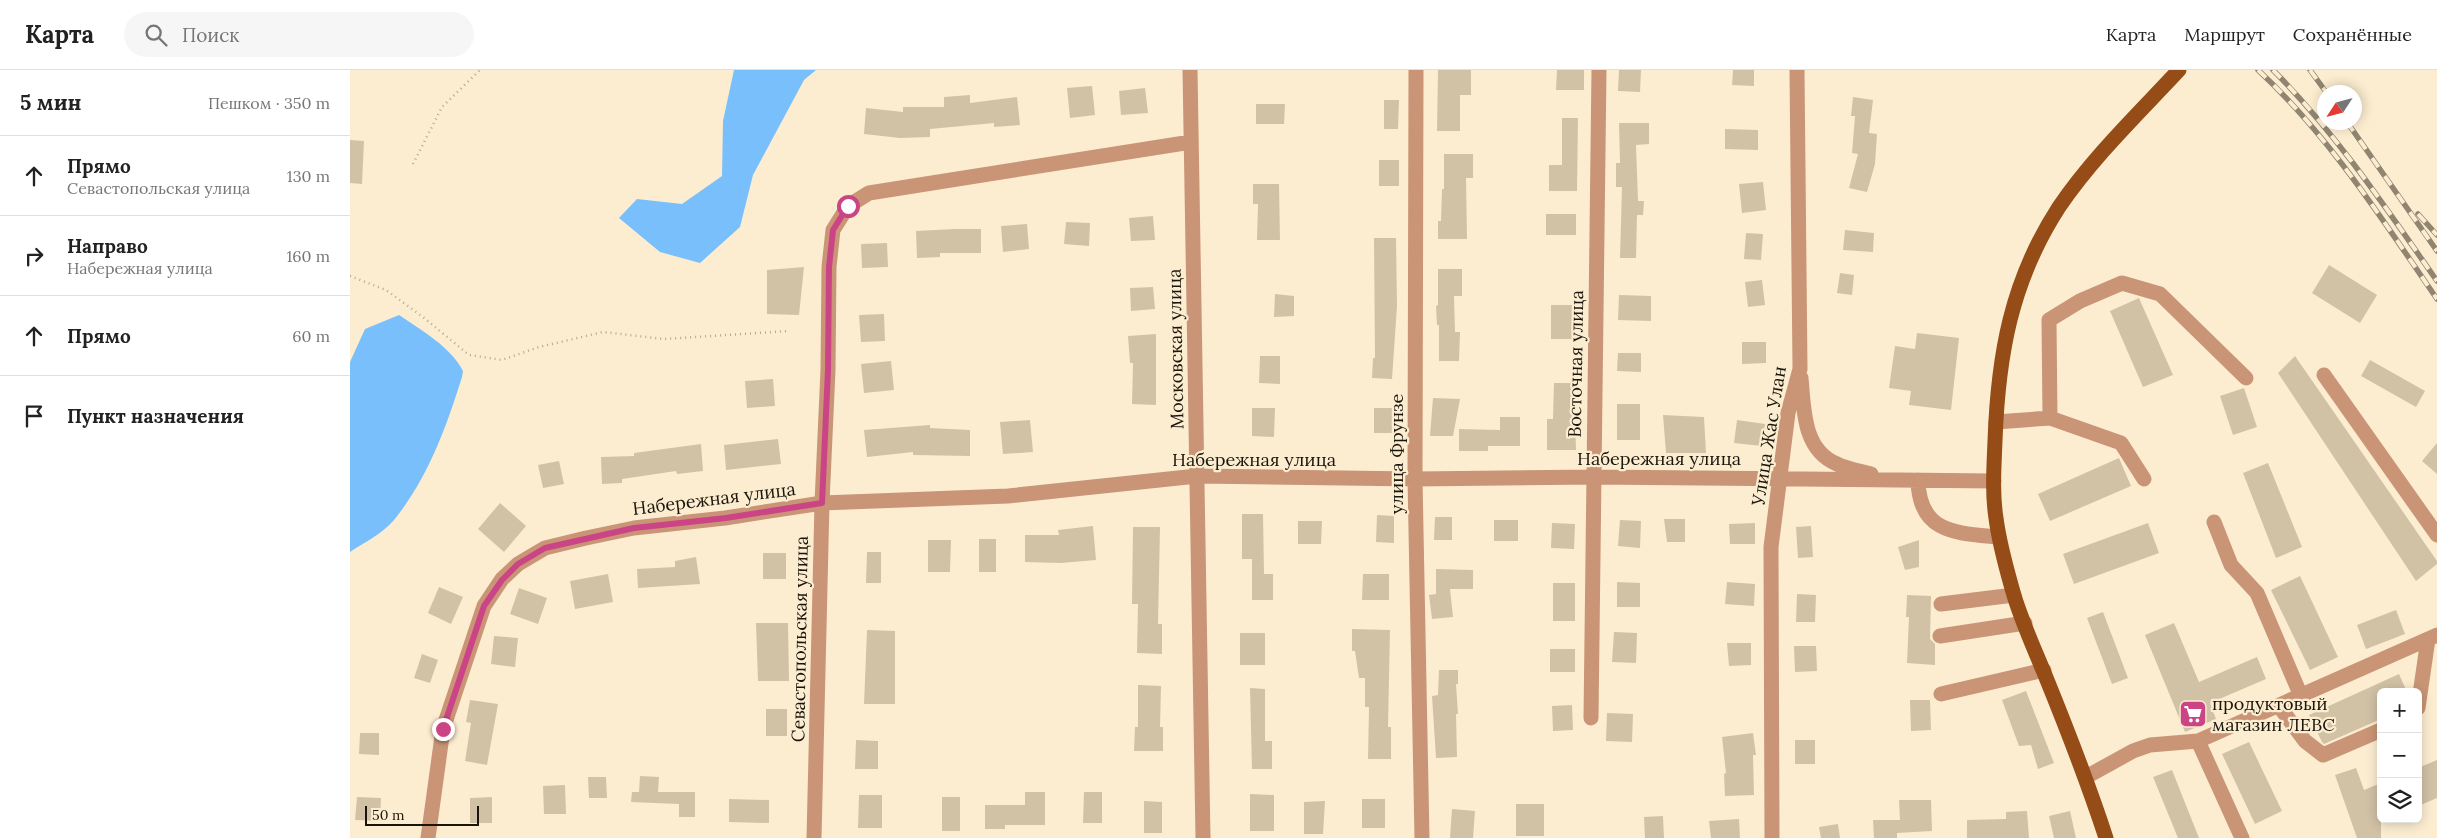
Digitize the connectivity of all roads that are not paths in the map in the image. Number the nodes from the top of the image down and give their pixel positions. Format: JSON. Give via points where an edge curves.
{"nodes":[{"id":1,"x":1190,"y":70,"type":"edge"},
{"id":2,"x":1416,"y":70,"type":"edge"},
{"id":3,"x":1599,"y":70,"type":"edge"},
{"id":4,"x":1796,"y":70,"type":"edge"},
{"id":5,"x":2179,"y":70,"type":"edge"},
{"id":6,"x":1191,"y":142,"type":"junction"},
{"id":7,"x":1800,"y":370,"type":"junction"},
{"id":8,"x":2324,"y":375,"type":"dead end"},
{"id":9,"x":2246,"y":378,"type":"dead end"},
{"id":10,"x":2050,"y":418,"type":"junction"},
{"id":11,"x":1996,"y":422,"type":"junction"},
{"id":12,"x":1197,"y":476,"type":"junction"},
{"id":13,"x":1594,"y":477,"type":"junction"},
{"id":14,"x":1780,"y":478,"type":"junction"},
{"id":15,"x":1415,"y":479,"type":"junction"},
{"id":16,"x":2144,"y":479,"type":"dead end"},
{"id":17,"x":1890,"y":480,"type":"junction"},
{"id":18,"x":1918,"y":480,"type":"junction"},
{"id":19,"x":1994,"y":481,"type":"junction"},
{"id":20,"x":822,"y":503,"type":"junction"},
{"id":21,"x":2214,"y":522,"type":"dead end"},
{"id":22,"x":2437,"y":534,"type":"edge"},
{"id":23,"x":1999,"y":537,"type":"junction"},
{"id":24,"x":2014,"y":595,"type":"junction"},
{"id":25,"x":1941,"y":604,"type":"dead end"},
{"id":26,"x":2025,"y":623,"type":"junction"},
{"id":27,"x":1940,"y":636,"type":"dead end"},
{"id":28,"x":2432,"y":637,"type":"edge"},
{"id":29,"x":2044,"y":670,"type":"junction"},
{"id":30,"x":2422,"y":688,"type":"edge"},
{"id":31,"x":1941,"y":694,"type":"dead end"},
{"id":32,"x":2301,"y":696,"type":"junction"},
{"id":33,"x":2279,"y":706,"type":"junction"},
{"id":34,"x":1590,"y":718,"type":"dead end"},
{"id":35,"x":2377,"y":732,"type":"edge"},
{"id":36,"x":2198,"y":741,"type":"junction"},
{"id":37,"x":2086,"y":777,"type":"junction"},
{"id":38,"x":428,"y":838,"type":"edge"},
{"id":39,"x":814,"y":838,"type":"edge"},
{"id":40,"x":1203,"y":838,"type":"edge"},
{"id":41,"x":1422,"y":838,"type":"edge"},
{"id":42,"x":1772,"y":838,"type":"edge"},
{"id":43,"x":2106,"y":838,"type":"edge"},
{"id":44,"x":2242,"y":838,"type":"edge"}],
"edges":[{"from":1,"to":6,"type":"street","name":"Московская улица"},
{"from":2,"to":15,"type":"street","name":"улица Фрунзе"},
{"from":3,"to":13,"type":"street","name":"Восточная улица"},
{"from":4,"to":7,"type":"street","name":"Улица Жас Улан"},
{"from":5,"to":11,"type":"main road","via":[[2086,170],[2058,208],[2033,251],[2008,326],[1998,375]]},
{"from":6,"to":12,"type":"street","name":"Московская улица"},
{"from":6,"to":20,"type":"street","name":"Севастопольская улица","via":[[869,193],[848,206],[833,230],[829,267]]},
{"from":7,"to":14,"type":"street","name":"Улица Жас Улан","via":[[1788,413]]},
{"from":7,"to":17,"type":"street","via":[[1810,440],[1820,454],[1836,464]]},
{"from":8,"to":22,"type":"street"},
{"from":9,"to":10,"type":"street","via":[[2160,294],[2122,283],[2080,301],[2049,320]]},
{"from":10,"to":11,"type":"street"},
{"from":10,"to":16,"type":"street","via":[[2121,444]]},
{"from":11,"to":19,"type":"main road"},
{"from":12,"to":15,"type":"street","name":"Набережная улица"},
{"from":12,"to":20,"type":"street","name":"Набережная улица","via":[[1008,496]]},
{"from":12,"to":40,"type":"street","name":"Московская улица"},
{"from":13,"to":14,"type":"street","name":"Набережная улица"},
{"from":13,"to":15,"type":"street","name":"Набережная улица"},
{"from":13,"to":34,"type":"street","name":"Восточная улица"},
{"from":14,"to":17,"type":"street","name":"Набережная улица"},
{"from":14,"to":42,"type":"street","name":"Улица Жас Улан","via":[[1771,547]]},
{"from":15,"to":41,"type":"street","name":"улица Фрунзе"},
{"from":17,"to":18,"type":"street","name":"Набережная улица"},
{"from":18,"to":19,"type":"street","name":"Набережная улица"},
{"from":18,"to":23,"type":"street","via":[[1918,495],[1926,512],[1940,528]]},
{"from":19,"to":23,"type":"main road"},
{"from":20,"to":38,"type":"street","name":"Набережная улица","via":[[634,528],[545,548],[518,564],[484,606],[443,729]]},
{"from":20,"to":39,"type":"street","name":"Севастопольская улица"},
{"from":21,"to":32,"type":"street","via":[[2231,564],[2257,593]]},
{"from":23,"to":24,"type":"main road"},
{"from":24,"to":25,"type":"street"},
{"from":24,"to":26,"type":"main road"},
{"from":26,"to":27,"type":"street"},
{"from":26,"to":29,"type":"main road"},
{"from":28,"to":30,"type":"street"},
{"from":28,"to":32,"type":"street"},
{"from":29,"to":31,"type":"street"},
{"from":29,"to":37,"type":"main road"},
{"from":32,"to":33,"type":"street"},
{"from":33,"to":35,"type":"street","via":[[2304,741],[2322,755]]},
{"from":33,"to":36,"type":"street"},
{"from":36,"to":37,"type":"street","via":[[2150,745]]},
{"from":36,"to":44,"type":"street"},
{"from":37,"to":43,"type":"main road"}]}
